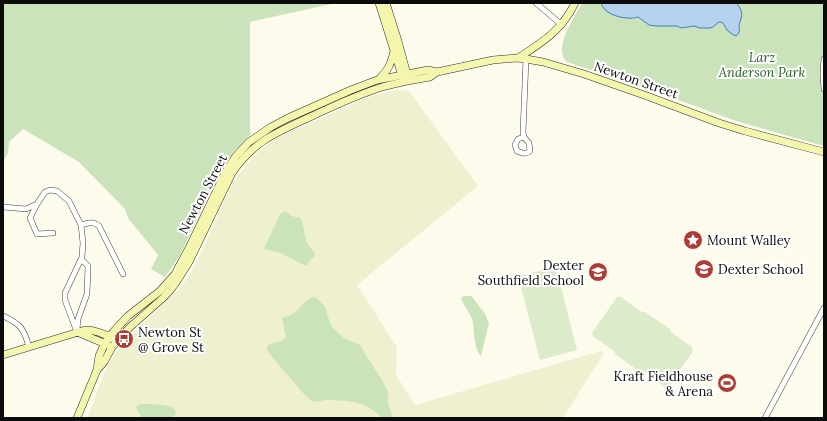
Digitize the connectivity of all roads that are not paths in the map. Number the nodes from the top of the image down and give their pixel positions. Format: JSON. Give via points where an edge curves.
{"nodes":[{"id":1,"x":379,"y":3,"type":"edge"},
{"id":2,"x":386,"y":3,"type":"edge"},
{"id":3,"x":536,"y":3,"type":"edge"},
{"id":4,"x":575,"y":3,"type":"edge"},
{"id":5,"x":562,"y":25,"type":"junction"},
{"id":6,"x":394,"y":49,"type":"junction"},
{"id":7,"x":518,"y":58,"type":"junction"},
{"id":8,"x":526,"y":58,"type":"junction"},
{"id":9,"x":824,"y":59,"type":"edge"},
{"id":10,"x":405,"y":78,"type":"junction"},
{"id":11,"x":377,"y":80,"type":"junction"},
{"id":12,"x":824,"y":88,"type":"edge"},
{"id":13,"x":524,"y":137,"type":"dead end"},
{"id":14,"x":824,"y":152,"type":"edge"},
{"id":15,"x":37,"y":204,"type":"junction"},
{"id":16,"x":3,"y":207,"type":"edge"},
{"id":17,"x":81,"y":225,"type":"junction"},
{"id":18,"x":53,"y":233,"type":"dead end"},
{"id":19,"x":81,"y":258,"type":"junction"},
{"id":20,"x":123,"y":274,"type":"dead end"},
{"id":21,"x":824,"y":308,"type":"edge"},
{"id":22,"x":3,"y":316,"type":"edge"},
{"id":23,"x":77,"y":332,"type":"junction"},
{"id":24,"x":109,"y":336,"type":"junction"},
{"id":25,"x":117,"y":341,"type":"junction"},
{"id":26,"x":105,"y":343,"type":"junction"},
{"id":27,"x":29,"y":347,"type":"junction"},
{"id":28,"x":112,"y":347,"type":"junction"},
{"id":29,"x":3,"y":355,"type":"edge"},
{"id":30,"x":97,"y":370,"type":"junction"},
{"id":31,"x":77,"y":418,"type":"edge"},
{"id":32,"x":765,"y":418,"type":"edge"}],
"edges":[{"from":1,"to":6,"type":"main road"},
{"from":2,"to":10,"type":"main road"},
{"from":3,"to":5,"type":"street"},
{"from":4,"to":5,"type":"main road"},
{"from":5,"to":7,"type":"main road","via":[[547,39]]},
{"from":6,"to":10,"type":"main road"},
{"from":6,"to":11,"type":"main road","via":[[389,67]]},
{"from":7,"to":8,"type":"main road","name":"Newton Street"},
{"from":7,"to":10,"type":"main road","name":"Newton Street","via":[[493,60],[437,72],[428,70]]},
{"from":8,"to":13,"type":"street"},
{"from":8,"to":14,"type":"main road","name":"Newton Street","via":[[594,78],[738,130]]},
{"from":9,"to":12,"type":"street"},
{"from":10,"to":11,"type":"main road","name":"Newton Street"},
{"from":10,"to":25,"type":"main road","name":"Newton Street","via":[[292,125],[267,138],[249,152],[232,173],[180,278],[168,293],[136,320]]},
{"from":11,"to":24,"type":"main road","name":"Newton Street","via":[[284,120],[249,142],[227,169],[175,274],[160,291],[128,316]]},
{"from":15,"to":16,"type":"street","via":[[26,209]]},
{"from":15,"to":17,"type":"street","via":[[45,192],[57,191],[69,201]]},
{"from":15,"to":18,"type":"street","via":[[30,218],[37,234]]},
{"from":17,"to":19,"type":"street"},
{"from":17,"to":20,"type":"street","via":[[91,222],[99,226]]},
{"from":19,"to":23,"type":"street","via":[[88,266],[87,294],[78,319]]},
{"from":19,"to":23,"type":"street","via":[[65,293],[65,300]]},
{"from":21,"to":32,"type":"street"},
{"from":22,"to":27,"type":"street","via":[[17,323],[25,334]]},
{"from":23,"to":24,"type":"main road","via":[[92,330]]},
{"from":23,"to":26,"type":"main road"},
{"from":23,"to":27,"type":"main road"},
{"from":24,"to":25,"type":"main road"},
{"from":24,"to":26,"type":"main road","name":"Newton Street"},
{"from":25,"to":28,"type":"main road","name":"Newton Street"},
{"from":26,"to":28,"type":"main road"},
{"from":26,"to":30,"type":"main road","name":"Newton Street","via":[[98,358]]},
{"from":27,"to":29,"type":"main road"},
{"from":28,"to":30,"type":"main road","name":"Newton Street"},
{"from":30,"to":31,"type":"main road"}]}
